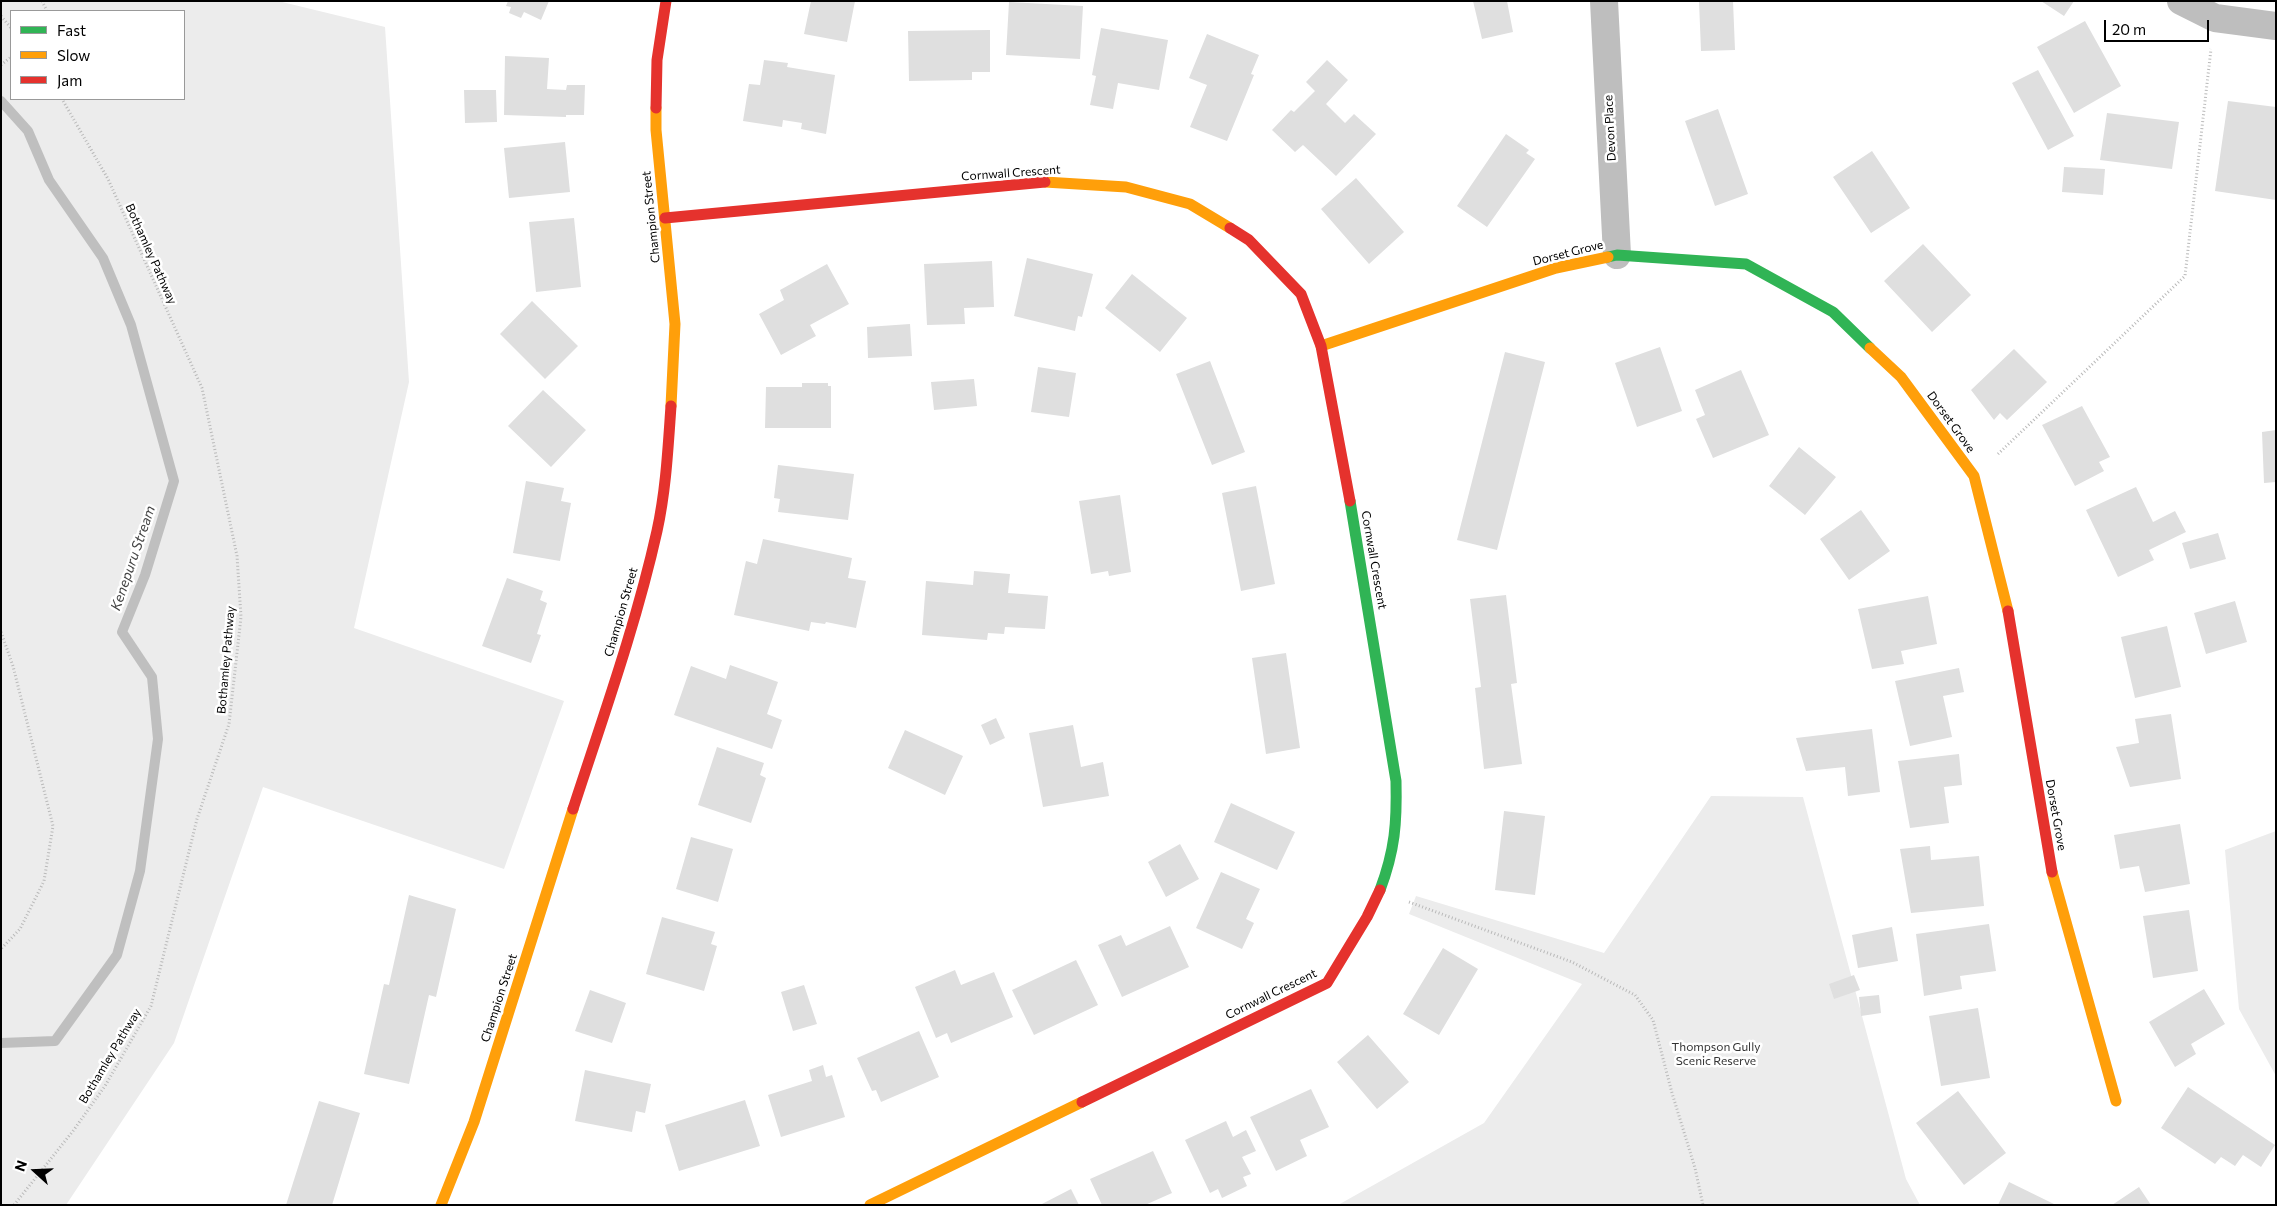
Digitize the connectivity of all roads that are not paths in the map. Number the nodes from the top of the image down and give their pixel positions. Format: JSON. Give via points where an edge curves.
{"nodes":[{"id":1,"x":666,"y":1,"type":"edge"},
{"id":2,"x":1604,"y":1,"type":"edge"},
{"id":3,"x":2181,"y":1,"type":"edge"},
{"id":4,"x":2276,"y":26,"type":"edge"},
{"id":5,"x":665,"y":218,"type":"junction"},
{"id":6,"x":1617,"y":255,"type":"junction"},
{"id":7,"x":1321,"y":346,"type":"junction"},
{"id":8,"x":2116,"y":1101,"type":"dead end"},
{"id":9,"x":442,"y":1205,"type":"edge"},
{"id":10,"x":870,"y":1205,"type":"edge"}],
"edges":[{"from":1,"to":5,"type":"street","name":"Champion Street","via":[[657,60],[656,130]]},
{"from":2,"to":6,"type":"street","name":"Devon Place"},
{"from":3,"to":4,"type":"street","via":[[2214,18]]},
{"from":5,"to":7,"type":"street","name":"Cornwall Crescent","via":[[1050,182],[1126,187],[1190,204],[1249,240],[1301,294]]},
{"from":5,"to":9,"type":"street","name":"Champion Street","via":[[675,324],[667,462],[657,531],[630,631],[474,1122]]},
{"from":6,"to":7,"type":"street","name":"Dorset Grove","via":[[1556,268]]},
{"from":6,"to":8,"type":"street","name":"Dorset Grove","via":[[1746,264],[1833,312],[1901,377],[1974,476],[2006,604],[2051,867]]},
{"from":7,"to":10,"type":"street","name":"Cornwall Crescent","via":[[1363,573],[1396,781],[1397,822],[1390,861],[1367,917],[1327,983]]}]}
